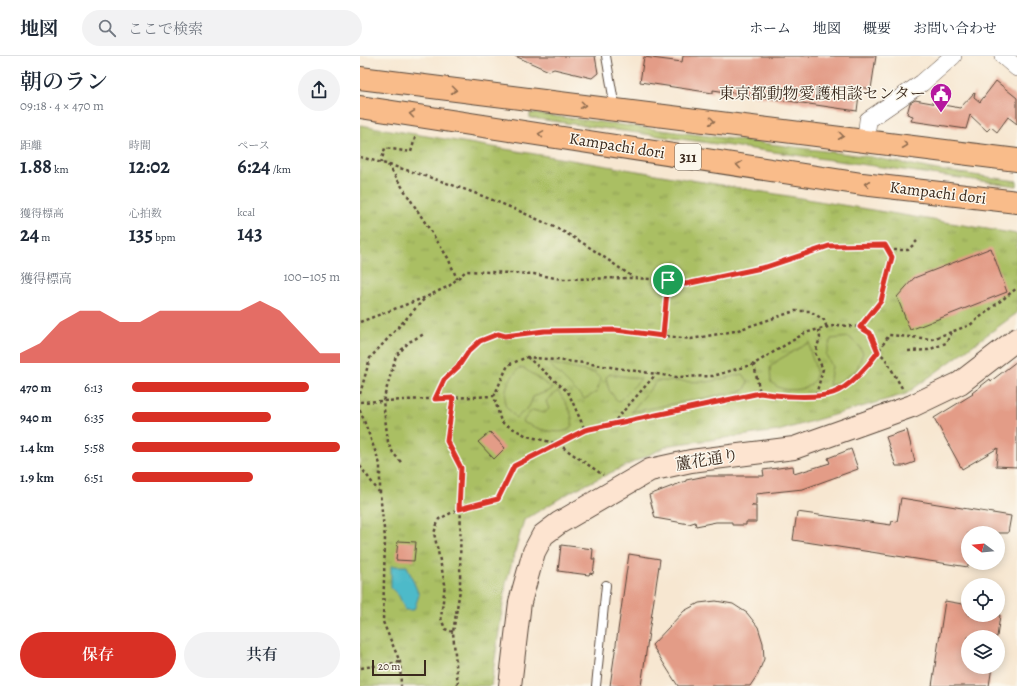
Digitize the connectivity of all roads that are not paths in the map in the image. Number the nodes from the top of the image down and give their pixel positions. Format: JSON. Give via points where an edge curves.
{"nodes":[{"id":1,"x":606,"y":56,"type":"edge"},
{"id":2,"x":953,"y":56,"type":"edge"},
{"id":3,"x":1003,"y":56,"type":"edge"},
{"id":4,"x":1017,"y":68,"type":"edge"},
{"id":5,"x":360,"y":78,"type":"edge"},
{"id":6,"x":360,"y":107,"type":"edge"},
{"id":7,"x":615,"y":109,"type":"junction"},
{"id":8,"x":866,"y":140,"type":"junction"},
{"id":9,"x":1017,"y":160,"type":"edge"},
{"id":10,"x":1017,"y":202,"type":"edge"},
{"id":11,"x":1017,"y":339,"type":"edge"},
{"id":12,"x":606,"y":585,"type":"dead end"},
{"id":13,"x":510,"y":686,"type":"edge"},
{"id":14,"x":596,"y":686,"type":"edge"}],
"edges":[{"from":1,"to":7,"type":"lane"},
{"from":2,"to":8,"type":"street","via":[[922,83],[868,120]]},
{"from":3,"to":4,"type":"street"},
{"from":5,"to":7,"type":"main road","one_way":true},
{"from":10,"to":6,"type":"main road","name":"Kampachi dori","number":"311","one_way":true,"via":[[862,184]]},
{"from":7,"to":8,"type":"main road","one_way":true},
{"from":8,"to":9,"type":"main road","one_way":true},
{"from":11,"to":13,"type":"street","name":"蘆花通り","via":[[960,383],[912,406],[794,448],[691,461],[650,470],[559,523],[543,535],[534,552],[520,602]]},
{"from":12,"to":14,"type":"lane"}]}
